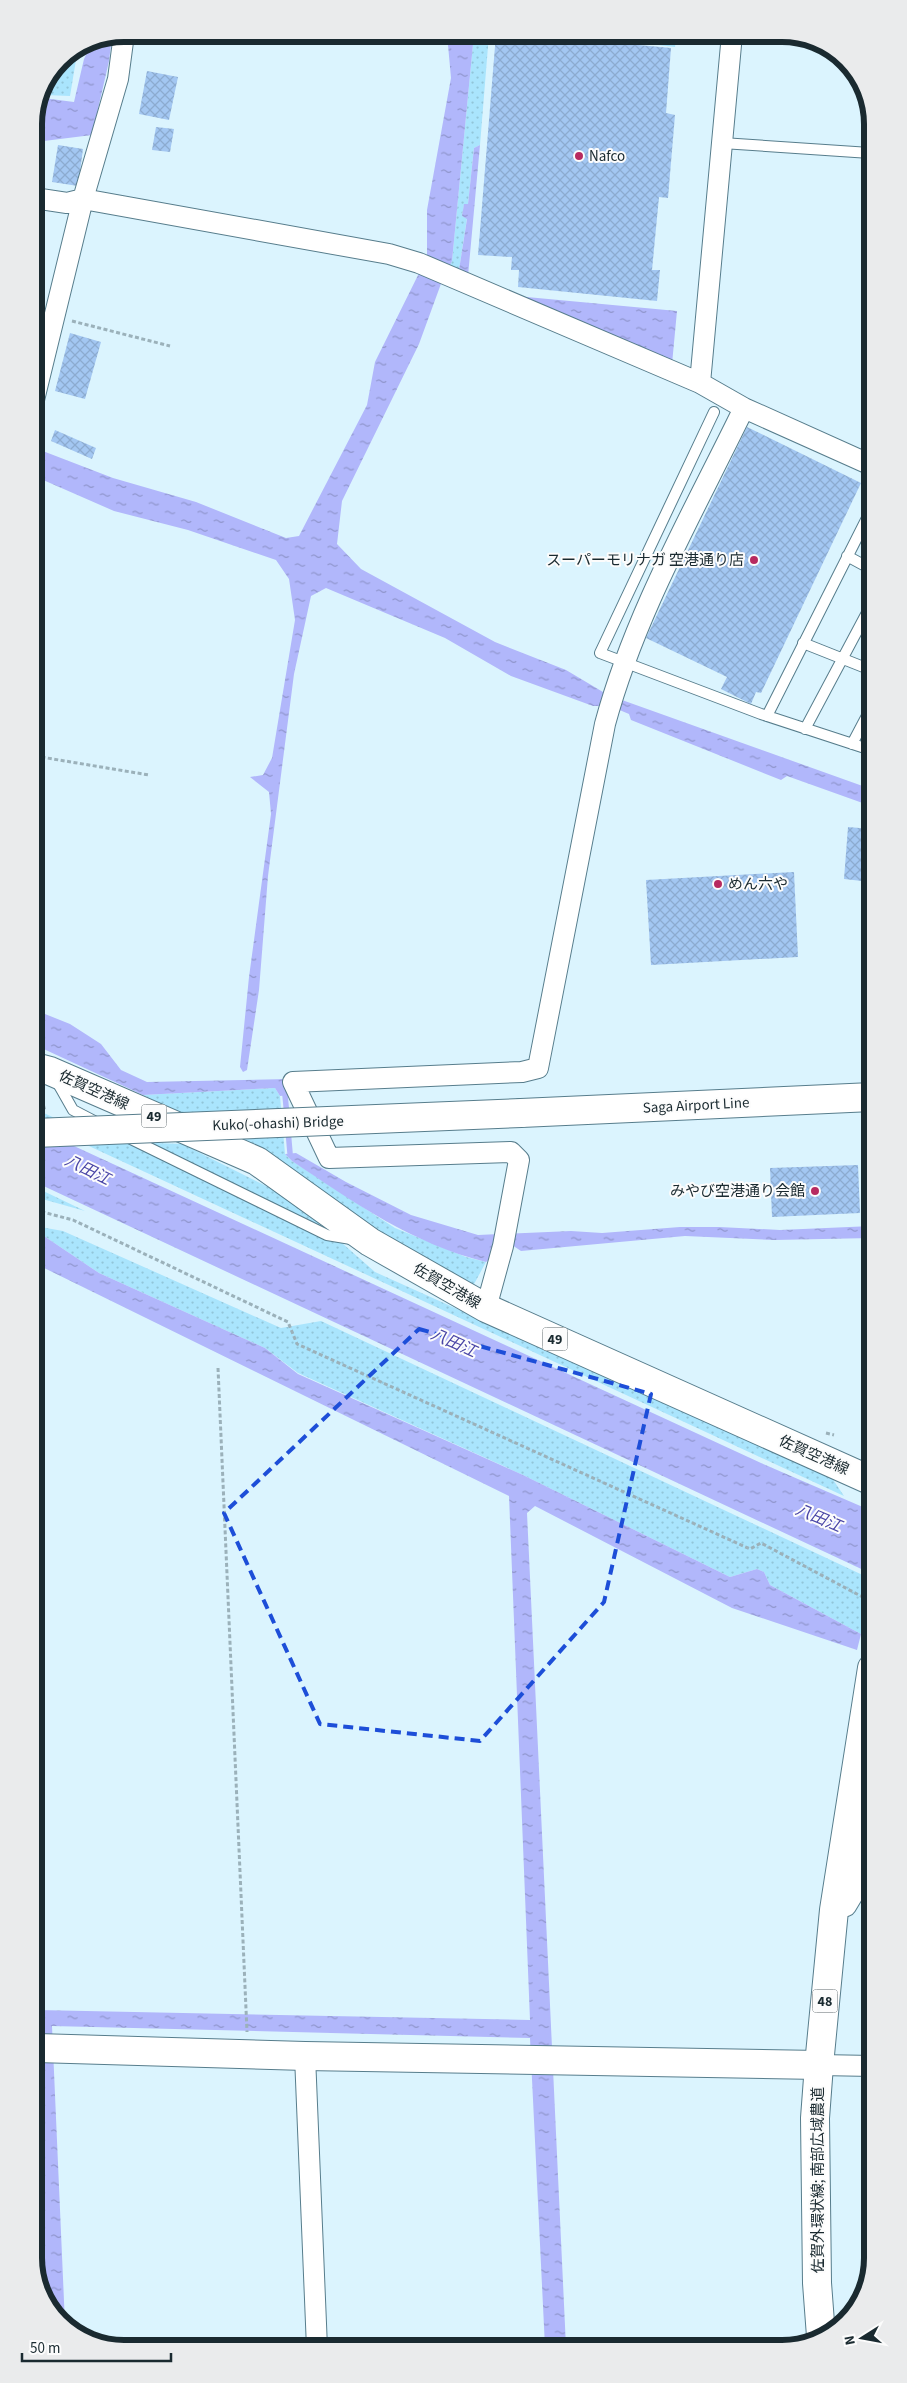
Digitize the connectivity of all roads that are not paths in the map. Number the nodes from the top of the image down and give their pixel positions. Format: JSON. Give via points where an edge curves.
{"nodes":[{"id":1,"x":123,"y":42,"type":"edge"},
{"id":2,"x":731,"y":43,"type":"edge"},
{"id":3,"x":722,"y":142,"type":"junction"},
{"id":4,"x":864,"y":152,"type":"edge"},
{"id":5,"x":83,"y":198,"type":"junction"},
{"id":6,"x":43,"y":199,"type":"edge"},
{"id":7,"x":43,"y":364,"type":"edge"},
{"id":8,"x":700,"y":382,"type":"junction"},
{"id":9,"x":744,"y":408,"type":"junction"},
{"id":10,"x":714,"y":412,"type":"dead end"},
{"id":11,"x":864,"y":462,"type":"edge"},
{"id":12,"x":864,"y":523,"type":"edge"},
{"id":13,"x":847,"y":556,"type":"junction"},
{"id":14,"x":864,"y":564,"type":"edge"},
{"id":15,"x":864,"y":618,"type":"edge"},
{"id":16,"x":803,"y":643,"type":"junction"},
{"id":17,"x":842,"y":659,"type":"junction"},
{"id":18,"x":625,"y":663,"type":"junction"},
{"id":19,"x":864,"y":667,"type":"edge"},
{"id":20,"x":767,"y":716,"type":"junction"},
{"id":21,"x":864,"y":721,"type":"edge"},
{"id":22,"x":805,"y":729,"type":"junction"},
{"id":23,"x":852,"y":744,"type":"junction"},
{"id":24,"x":864,"y":748,"type":"edge"},
{"id":25,"x":43,"y":1069,"type":"edge"},
{"id":26,"x":864,"y":1097,"type":"edge"},
{"id":27,"x":521,"y":1113,"type":"joint"},
{"id":28,"x":43,"y":1133,"type":"edge"},
{"id":29,"x":486,"y":1308,"type":"junction"},
{"id":30,"x":864,"y":1477,"type":"edge"},
{"id":31,"x":864,"y":1719,"type":"edge"},
{"id":32,"x":864,"y":1847,"type":"edge"},
{"id":33,"x":834,"y":1910,"type":"junction"},
{"id":34,"x":49,"y":2048,"type":"edge"},
{"id":35,"x":305,"y":2056,"type":"junction"},
{"id":36,"x":819,"y":2065,"type":"junction"},
{"id":37,"x":864,"y":2066,"type":"edge"},
{"id":38,"x":821,"y":2331,"type":"edge"},
{"id":39,"x":316,"y":2340,"type":"edge"}],
"edges":[{"from":1,"to":5,"type":"street","via":[[118,79]]},
{"from":2,"to":3,"type":"street"},
{"from":3,"to":4,"type":"lane"},
{"from":3,"to":8,"type":"street"},
{"from":5,"to":6,"type":"street","via":[[67,203]]},
{"from":5,"to":7,"type":"street"},
{"from":5,"to":8,"type":"street","via":[[419,262]]},
{"from":8,"to":9,"type":"street"},
{"from":9,"to":11,"type":"street"},
{"from":9,"to":18,"type":"street","via":[[639,624]]},
{"from":10,"to":18,"type":"lane","via":[[600,653]]},
{"from":12,"to":13,"type":"lane"},
{"from":13,"to":14,"type":"lane"},
{"from":13,"to":16,"type":"lane"},
{"from":15,"to":17,"type":"lane"},
{"from":16,"to":17,"type":"lane"},
{"from":16,"to":20,"type":"lane"},
{"from":17,"to":19,"type":"lane"},
{"from":17,"to":22,"type":"lane"},
{"from":18,"to":20,"type":"lane"},
{"from":18,"to":29,"type":"street","via":[[612,701],[538,1068],[522,1072],[293,1082],[329,1158],[511,1152],[519,1160],[504,1239]]},
{"from":20,"to":22,"type":"lane"},
{"from":21,"to":23,"type":"lane"},
{"from":22,"to":23,"type":"lane"},
{"from":23,"to":24,"type":"lane"},
{"from":25,"to":29,"type":"main road","name":"佐賀空港線","number":"49","via":[[257,1161],[370,1242]]},
{"from":26,"to":27,"type":"main road","name":"Saga Airport Line","number":"49"},
{"from":27,"to":28,"type":"main road","name":"Kuko(-ohashi) Bridge","number":"49","bridge":true},
{"from":29,"to":30,"type":"main road","name":"佐賀空港線","number":"49"},
{"from":31,"to":33,"type":"main road","name":"佐賀外環状線; 南部広域農道","number":"48"},
{"from":32,"to":33,"type":"street","via":[[858,1886],[846,1906]]},
{"from":33,"to":36,"type":"main road","name":"佐賀外環状線; 南部広域農道","number":"48"},
{"from":34,"to":35,"type":"main road"},
{"from":35,"to":36,"type":"main road"},
{"from":35,"to":39,"type":"street"},
{"from":36,"to":37,"type":"street"},
{"from":36,"to":38,"type":"main road","name":"佐賀外環状線; 南部広域農道","number":"48","via":[[815,2118]]}]}
